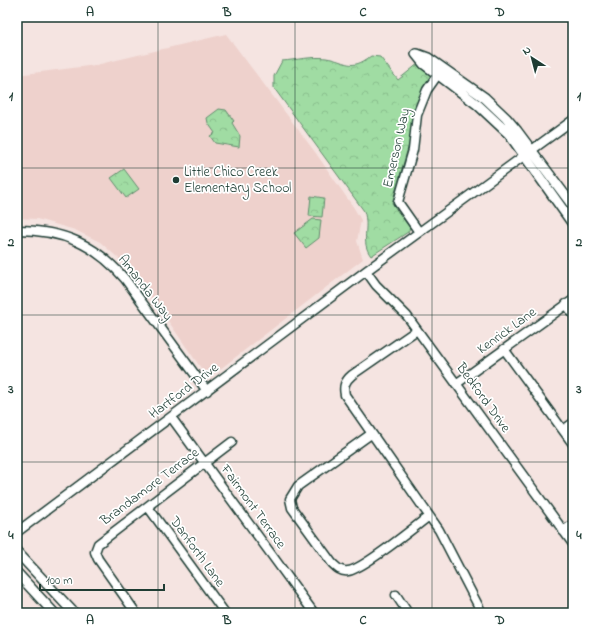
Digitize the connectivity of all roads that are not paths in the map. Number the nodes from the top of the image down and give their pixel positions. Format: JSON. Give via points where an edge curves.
{"nodes":[{"id":1,"x":440,"y":72,"type":"junction"},
{"id":2,"x":573,"y":120,"type":"edge"},
{"id":3,"x":532,"y":150,"type":"junction"},
{"id":4,"x":524,"y":156,"type":"junction"},
{"id":5,"x":573,"y":206,"type":"edge"},
{"id":6,"x":573,"y":224,"type":"edge"},
{"id":7,"x":17,"y":230,"type":"edge"},
{"id":8,"x":419,"y":232,"type":"junction"},
{"id":9,"x":366,"y":271,"type":"junction"},
{"id":10,"x":570,"y":302,"type":"edge"},
{"id":11,"x":573,"y":314,"type":"edge"},
{"id":12,"x":417,"y":330,"type":"junction"},
{"id":13,"x":504,"y":349,"type":"junction"},
{"id":14,"x":456,"y":384,"type":"junction"},
{"id":15,"x":207,"y":391,"type":"junction"},
{"id":16,"x":171,"y":417,"type":"junction"},
{"id":17,"x":573,"y":423,"type":"edge"},
{"id":18,"x":563,"y":430,"type":"junction"},
{"id":19,"x":371,"y":434,"type":"junction"},
{"id":20,"x":232,"y":442,"type":"dead end"},
{"id":21,"x":573,"y":444,"type":"edge"},
{"id":22,"x":205,"y":463,"type":"junction"},
{"id":23,"x":148,"y":507,"type":"junction"},
{"id":24,"x":430,"y":516,"type":"junction"},
{"id":25,"x":573,"y":524,"type":"edge"},
{"id":26,"x":563,"y":531,"type":"junction"},
{"id":27,"x":17,"y":532,"type":"edge"},
{"id":28,"x":573,"y":544,"type":"edge"},
{"id":29,"x":17,"y":552,"type":"edge"},
{"id":30,"x":17,"y":573,"type":"edge"},
{"id":31,"x":396,"y":595,"type":"dead end"},
{"id":32,"x":54,"y":613,"type":"edge"},
{"id":33,"x":74,"y":613,"type":"edge"},
{"id":34,"x":136,"y":613,"type":"edge"},
{"id":35,"x":225,"y":613,"type":"edge"},
{"id":36,"x":314,"y":613,"type":"edge"},
{"id":37,"x":408,"y":613,"type":"edge"},
{"id":38,"x":482,"y":613,"type":"edge"}],
"edges":[{"from":1,"to":3,"type":"street","via":[[485,98],[518,130]]},
{"from":1,"to":4,"type":"street","via":[[496,121],[509,134]]},
{"from":1,"to":8,"type":"street","name":"Emerson Way","via":[[427,90],[417,116],[413,150],[398,202]]},
{"from":2,"to":3,"type":"street","name":"Hartford Drive"},
{"from":3,"to":4,"type":"street","name":"Hartford Drive"},
{"from":3,"to":5,"type":"street"},
{"from":4,"to":6,"type":"street"},
{"from":4,"to":8,"type":"street","name":"Hartford Drive"},
{"from":7,"to":15,"type":"street","name":"Amanda Way","via":[[34,230],[70,237],[111,263]]},
{"from":8,"to":9,"type":"street","name":"Hartford Drive"},
{"from":9,"to":12,"type":"street","name":"Bedford Drive"},
{"from":9,"to":15,"type":"street","name":"Hartford Drive"},
{"from":10,"to":11,"type":"street"},
{"from":10,"to":13,"type":"street","name":"Kenrick Lane"},
{"from":12,"to":14,"type":"street","name":"Bedford Drive"},
{"from":12,"to":19,"type":"street","via":[[346,380],[343,387],[344,395]]},
{"from":13,"to":14,"type":"street","name":"Kenrick Lane"},
{"from":13,"to":18,"type":"street"},
{"from":14,"to":26,"type":"street","name":"Bedford Drive"},
{"from":15,"to":16,"type":"street","name":"Hartford Drive"},
{"from":16,"to":22,"type":"street","name":"Fairmont Terrace"},
{"from":16,"to":27,"type":"street","name":"Hartford Drive"},
{"from":17,"to":18,"type":"street"},
{"from":18,"to":21,"type":"street"},
{"from":19,"to":24,"type":"street"},
{"from":19,"to":24,"type":"street","via":[[298,486],[290,499],[292,508],[332,563],[339,570],[347,572],[363,565]]},
{"from":20,"to":22,"type":"street","name":"Brandamore Terrace"},
{"from":22,"to":23,"type":"street","name":"Brandamore Terrace"},
{"from":22,"to":36,"type":"street","name":"Fairmont Terrace"},
{"from":23,"to":34,"type":"street","name":"Brandamore Terrace","via":[[98,544],[95,552]]},
{"from":23,"to":35,"type":"street","name":"Danforth Lane"},
{"from":24,"to":38,"type":"street"},
{"from":25,"to":26,"type":"street"},
{"from":26,"to":28,"type":"street","name":"Bedford Drive"},
{"from":29,"to":33,"type":"street"},
{"from":30,"to":32,"type":"street"},
{"from":31,"to":37,"type":"street"}]}
